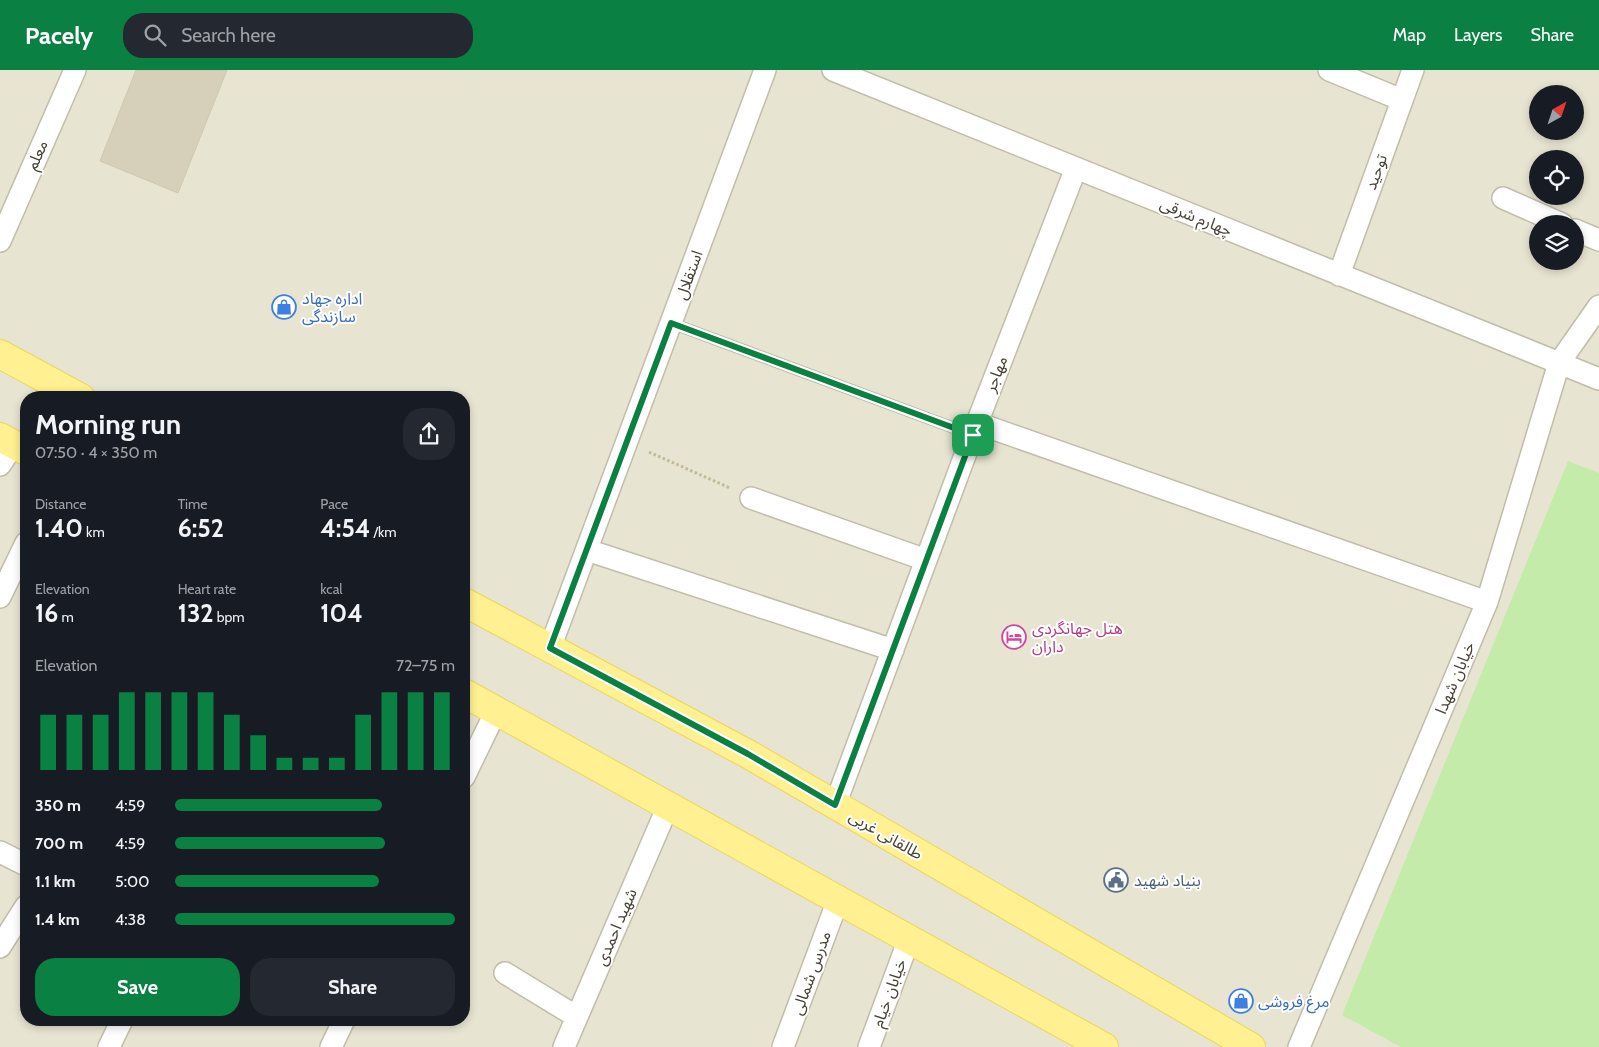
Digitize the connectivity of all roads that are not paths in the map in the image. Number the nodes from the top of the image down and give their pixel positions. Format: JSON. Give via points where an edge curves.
{"nodes":[{"id":1,"x":75,"y":70,"type":"edge"},
{"id":2,"x":765,"y":70,"type":"edge"},
{"id":3,"x":833,"y":70,"type":"edge"},
{"id":4,"x":1329,"y":70,"type":"edge"},
{"id":5,"x":1413,"y":70,"type":"edge"},
{"id":6,"x":1402,"y":100,"type":"junction"},
{"id":7,"x":1076,"y":168,"type":"junction"},
{"id":8,"x":1503,"y":198,"type":"dead end"},
{"id":9,"x":1542,"y":215,"type":"edge"},
{"id":10,"x":1584,"y":234,"type":"edge"},
{"id":11,"x":1599,"y":240,"type":"edge"},
{"id":12,"x":0,"y":241,"type":"edge"},
{"id":13,"x":1339,"y":275,"type":"junction"},
{"id":14,"x":1599,"y":306,"type":"edge"},
{"id":15,"x":671,"y":323,"type":"junction"},
{"id":16,"x":0,"y":354,"type":"edge"},
{"id":17,"x":1559,"y":363,"type":"junction"},
{"id":18,"x":1599,"y":379,"type":"edge"},
{"id":19,"x":68,"y":391,"type":"edge"},
{"id":20,"x":975,"y":429,"type":"junction"},
{"id":21,"x":751,"y":498,"type":"road end"},
{"id":22,"x":587,"y":550,"type":"junction"},
{"id":23,"x":20,"y":555,"type":"edge"},
{"id":24,"x":926,"y":560,"type":"junction"},
{"id":25,"x":0,"y":597,"type":"edge"},
{"id":26,"x":1487,"y":602,"type":"junction"},
{"id":27,"x":470,"y":605,"type":"edge"},
{"id":28,"x":550,"y":648,"type":"junction"},
{"id":29,"x":893,"y":650,"type":"junction"},
{"id":30,"x":470,"y":696,"type":"edge"},
{"id":31,"x":496,"y":711,"type":"junction"},
{"id":32,"x":470,"y":765,"type":"edge"},
{"id":33,"x":835,"y":805,"type":"junction"},
{"id":34,"x":668,"y":806,"type":"junction"},
{"id":35,"x":0,"y":852,"type":"edge"},
{"id":36,"x":20,"y":862,"type":"edge"},
{"id":37,"x":838,"y":900,"type":"junction"},
{"id":38,"x":20,"y":916,"type":"edge"},
{"id":39,"x":908,"y":939,"type":"junction"},
{"id":40,"x":0,"y":948,"type":"edge"},
{"id":41,"x":504,"y":973,"type":"dead end"},
{"id":42,"x":577,"y":1018,"type":"junction"},
{"id":43,"x":119,"y":1026,"type":"edge"},
{"id":44,"x":341,"y":1026,"type":"edge"},
{"id":45,"x":109,"y":1047,"type":"edge"},
{"id":46,"x":331,"y":1047,"type":"edge"},
{"id":47,"x":564,"y":1047,"type":"edge"},
{"id":48,"x":783,"y":1047,"type":"edge"},
{"id":49,"x":869,"y":1047,"type":"edge"},
{"id":50,"x":1104,"y":1047,"type":"edge"},
{"id":51,"x":1251,"y":1047,"type":"edge"},
{"id":52,"x":1299,"y":1047,"type":"edge"}],
"edges":[{"from":1,"to":12,"type":"street","name":"معلم"},
{"from":2,"to":15,"type":"street","name":"استقلال"},
{"from":3,"to":7,"type":"street","name":"چهارم شرقی"},
{"from":4,"to":6,"type":"street"},
{"from":5,"to":6,"type":"street","name":"توحید"},
{"from":6,"to":13,"type":"street","name":"توحید"},
{"from":7,"to":13,"type":"street","name":"چهارم شرقی"},
{"from":7,"to":20,"type":"street","name":"مهاجر"},
{"from":8,"to":9,"type":"street"},
{"from":10,"to":11,"type":"street"},
{"from":13,"to":17,"type":"street","name":"چهارم شرقی"},
{"from":14,"to":17,"type":"street","name":"خیابان شهدا"},
{"from":15,"to":20,"type":"lane"},
{"from":15,"to":22,"type":"street","name":"استقلال"},
{"from":16,"to":19,"type":"main road"},
{"from":17,"to":18,"type":"street","name":"چهارم شرقی"},
{"from":17,"to":26,"type":"street","name":"خیابان شهدا"},
{"from":20,"to":24,"type":"street","name":"مهاجر"},
{"from":20,"to":26,"type":"street"},
{"from":21,"to":24,"type":"street"},
{"from":22,"to":28,"type":"street","name":"استقلال"},
{"from":22,"to":29,"type":"street"},
{"from":23,"to":25,"type":"street"},
{"from":24,"to":29,"type":"street","name":"مهاجر"},
{"from":26,"to":52,"type":"street","name":"خیابان شهدا"},
{"from":27,"to":28,"type":"main road","name":"طالقانی غربی"},
{"from":28,"to":33,"type":"main road","name":"طالقانی غربی","via":[[748,754]]},
{"from":29,"to":33,"type":"street","name":"مهاجر"},
{"from":30,"to":31,"type":"main road"},
{"from":31,"to":32,"type":"street"},
{"from":31,"to":34,"type":"main road"},
{"from":33,"to":51,"type":"main road","name":"طالقانی غربی"},
{"from":34,"to":37,"type":"main road"},
{"from":34,"to":42,"type":"street","name":"شهید احمدی"},
{"from":35,"to":36,"type":"street"},
{"from":37,"to":39,"type":"main road"},
{"from":37,"to":48,"type":"street","name":"مدرس شمالی"},
{"from":38,"to":40,"type":"street"},
{"from":39,"to":49,"type":"street","name":"خیابان خیام"},
{"from":39,"to":50,"type":"main road"},
{"from":41,"to":42,"type":"street"},
{"from":42,"to":47,"type":"street","name":"شهید احمدی"},
{"from":43,"to":45,"type":"street"},
{"from":44,"to":46,"type":"street"}]}
